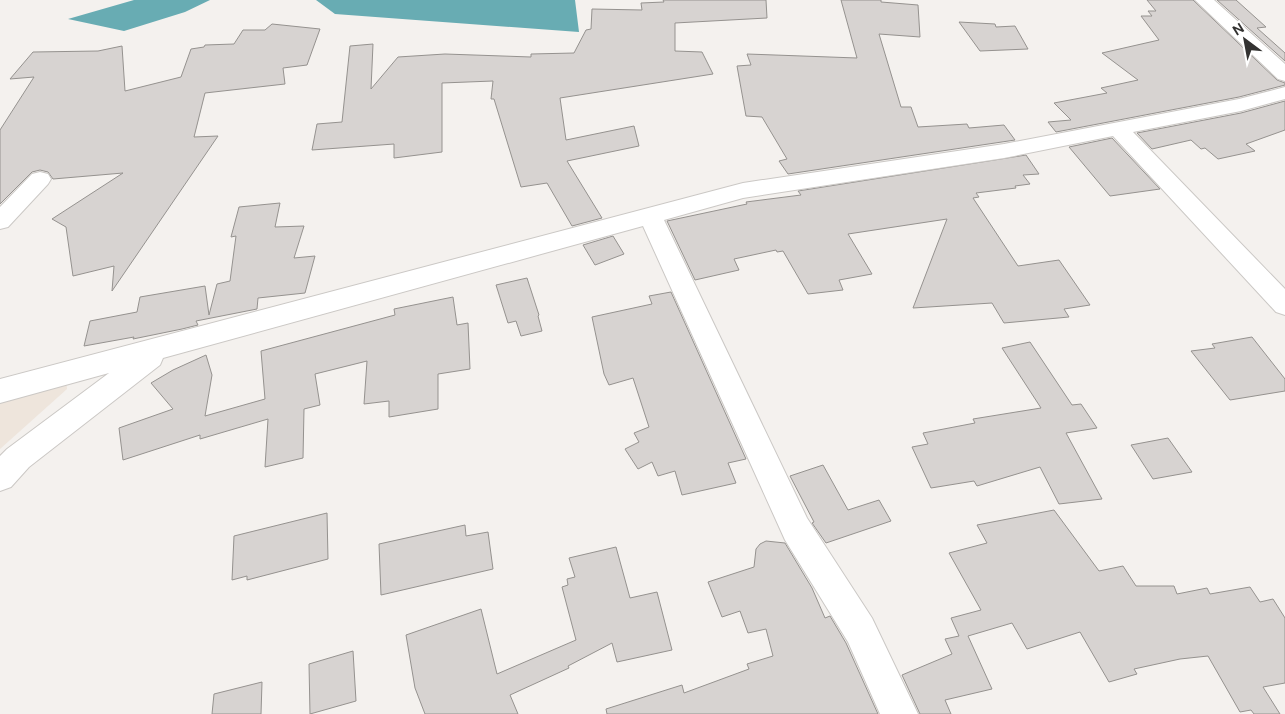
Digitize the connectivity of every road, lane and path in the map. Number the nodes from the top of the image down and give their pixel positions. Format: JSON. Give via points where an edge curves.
{"nodes":[{"id":1,"x":1204,"y":0,"type":"edge"},
{"id":2,"x":1285,"y":75,"type":"edge"},
{"id":3,"x":1285,"y":93,"type":"edge"},
{"id":4,"x":1117,"y":128,"type":"junction"},
{"id":5,"x":40,"y":179,"type":"dead end"},
{"id":6,"x":650,"y":215,"type":"junction"},
{"id":7,"x":0,"y":221,"type":"edge"},
{"id":8,"x":1285,"y":305,"type":"edge"},
{"id":9,"x":159,"y":350,"type":"junction"},
{"id":10,"x":0,"y":392,"type":"edge"},
{"id":11,"x":0,"y":477,"type":"edge"},
{"id":12,"x":900,"y":714,"type":"edge"}],
"edges":[{"from":1,"to":2,"type":"street"},
{"from":3,"to":4,"type":"street","via":[[1241,105]]},
{"from":4,"to":6,"type":"street","via":[[1004,152],[742,192]]},
{"from":4,"to":8,"type":"street"},
{"from":5,"to":7,"type":"street"},
{"from":6,"to":9,"type":"street"},
{"from":6,"to":12,"type":"street","via":[[796,529],[860,630]]},
{"from":9,"to":10,"type":"street"},
{"from":9,"to":11,"type":"street","via":[[18,458]]}]}
